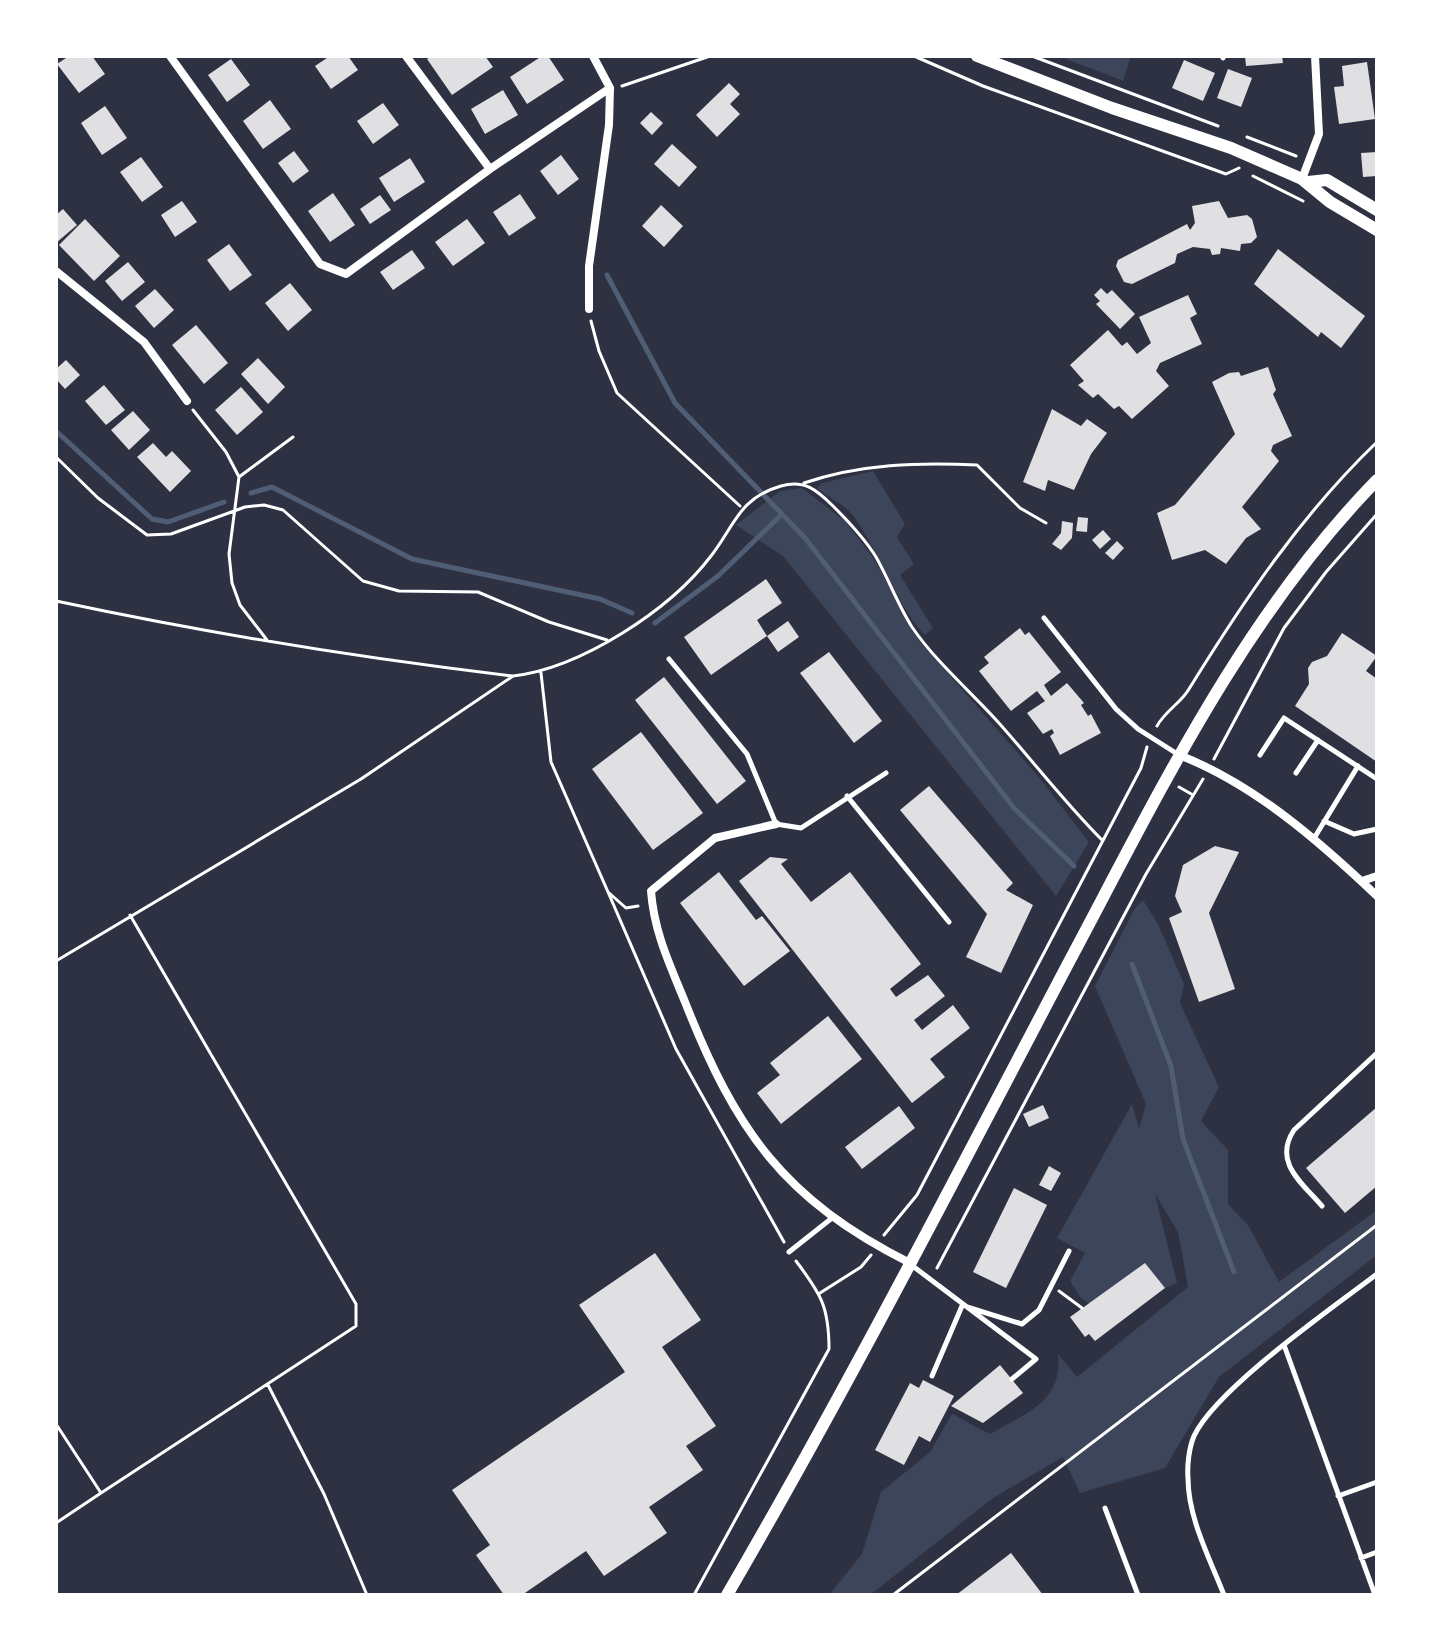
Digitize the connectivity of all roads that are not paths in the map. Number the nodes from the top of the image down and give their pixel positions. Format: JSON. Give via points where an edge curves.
{"nodes":[{"id":1,"x":170,"y":56,"type":"edge"},
{"id":2,"x":406,"y":56,"type":"edge"},
{"id":3,"x":593,"y":56,"type":"edge"},
{"id":4,"x":977,"y":56,"type":"edge"},
{"id":5,"x":1315,"y":56,"type":"edge"},
{"id":6,"x":610,"y":88,"type":"junction"},
{"id":7,"x":490,"y":169,"type":"junction"},
{"id":8,"x":1305,"y":180,"type":"junction"},
{"id":9,"x":1377,"y":210,"type":"edge"},
{"id":10,"x":1377,"y":230,"type":"edge"},
{"id":11,"x":56,"y":271,"type":"edge"},
{"id":12,"x":589,"y":309,"type":"road end"},
{"id":13,"x":187,"y":401,"type":"road end"},
{"id":14,"x":1377,"y":480,"type":"edge"},
{"id":15,"x":1044,"y":618,"type":"dead end"},
{"id":16,"x":669,"y":659,"type":"dead end"},
{"id":17,"x":1318,"y":740,"type":"junction"},
{"id":18,"x":1179,"y":755,"type":"junction"},
{"id":19,"x":1260,"y":755,"type":"dead end"},
{"id":20,"x":1358,"y":766,"type":"junction"},
{"id":21,"x":886,"y":773,"type":"dead end"},
{"id":22,"x":1296,"y":773,"type":"dead end"},
{"id":23,"x":1377,"y":779,"type":"edge"},
{"id":24,"x":847,"y":796,"type":"junction"},
{"id":25,"x":1324,"y":821,"type":"junction"},
{"id":26,"x":776,"y":824,"type":"junction"},
{"id":27,"x":1377,"y":829,"type":"edge"},
{"id":28,"x":1313,"y":841,"type":"junction"},
{"id":29,"x":1377,"y":876,"type":"edge"},
{"id":30,"x":1362,"y":881,"type":"junction"},
{"id":31,"x":1377,"y":896,"type":"edge"},
{"id":32,"x":949,"y":922,"type":"dead end"},
{"id":33,"x":1377,"y":1053,"type":"edge"},
{"id":34,"x":1322,"y":1206,"type":"dead end"},
{"id":35,"x":832,"y":1218,"type":"junction"},
{"id":36,"x":1069,"y":1251,"type":"dead end"},
{"id":37,"x":789,"y":1252,"type":"road end"},
{"id":38,"x":910,"y":1263,"type":"junction"},
{"id":39,"x":1377,"y":1274,"type":"edge"},
{"id":40,"x":962,"y":1306,"type":"junction"},
{"id":41,"x":1284,"y":1345,"type":"junction"},
{"id":42,"x":932,"y":1376,"type":"dead end"},
{"id":43,"x":1012,"y":1379,"type":"dead end"},
{"id":44,"x":1377,"y":1482,"type":"edge"},
{"id":45,"x":1338,"y":1496,"type":"junction"},
{"id":46,"x":1105,"y":1508,"type":"dead end"},
{"id":47,"x":1377,"y":1552,"type":"edge"},
{"id":48,"x":1361,"y":1558,"type":"junction"},
{"id":49,"x":727,"y":1595,"type":"edge"},
{"id":50,"x":1138,"y":1595,"type":"edge"},
{"id":51,"x":1224,"y":1595,"type":"edge"},
{"id":52,"x":1375,"y":1595,"type":"edge"}],
"edges":[{"from":1,"to":7,"type":"street","via":[[320,264],[346,274]]},
{"from":2,"to":7,"type":"street"},
{"from":3,"to":6,"type":"street"},
{"from":4,"to":8,"type":"street"},
{"from":5,"to":8,"type":"street","via":[[1319,134]]},
{"from":6,"to":7,"type":"street"},
{"from":6,"to":12,"type":"street","via":[[589,266]]},
{"from":8,"to":9,"type":"street","via":[[1327,180]]},
{"from":8,"to":10,"type":"street"},
{"from":11,"to":13,"type":"street","via":[[144,342]]},
{"from":14,"to":18,"type":"street","via":[[1339,518],[1260,622]]},
{"from":15,"to":18,"type":"lane","via":[[1116,709]]},
{"from":16,"to":26,"type":"lane","via":[[747,754]]},
{"from":17,"to":19,"type":"lane","via":[[1284,718]]},
{"from":17,"to":20,"type":"lane"},
{"from":17,"to":22,"type":"lane"},
{"from":18,"to":28,"type":"street","via":[[1210,767],[1274,807]]},
{"from":18,"to":38,"type":"street"},
{"from":20,"to":23,"type":"lane"},
{"from":20,"to":25,"type":"lane"},
{"from":21,"to":24,"type":"lane"},
{"from":24,"to":26,"type":"lane","via":[[801,828]]},
{"from":24,"to":32,"type":"lane"},
{"from":25,"to":27,"type":"lane","via":[[1354,834]]},
{"from":25,"to":28,"type":"lane"},
{"from":26,"to":35,"type":"street","via":[[715,838],[651,891],[653,924],[705,1052],[744,1127],[788,1181]]},
{"from":28,"to":30,"type":"street"},
{"from":29,"to":30,"type":"street"},
{"from":30,"to":31,"type":"street"},
{"from":33,"to":34,"type":"lane","via":[[1285,1143],[1290,1169]]},
{"from":35,"to":37,"type":"lane"},
{"from":35,"to":38,"type":"street"},
{"from":36,"to":40,"type":"lane","via":[[1039,1310],[1022,1324]]},
{"from":38,"to":40,"type":"lane"},
{"from":38,"to":49,"type":"street"},
{"from":39,"to":41,"type":"lane"},
{"from":40,"to":42,"type":"lane"},
{"from":40,"to":43,"type":"lane","via":[[1036,1359]]},
{"from":41,"to":45,"type":"lane"},
{"from":41,"to":51,"type":"lane","via":[[1210,1413],[1193,1438],[1191,1505]]},
{"from":44,"to":45,"type":"lane"},
{"from":45,"to":48,"type":"lane"},
{"from":46,"to":50,"type":"lane"},
{"from":47,"to":48,"type":"lane"},
{"from":48,"to":52,"type":"lane"}]}
